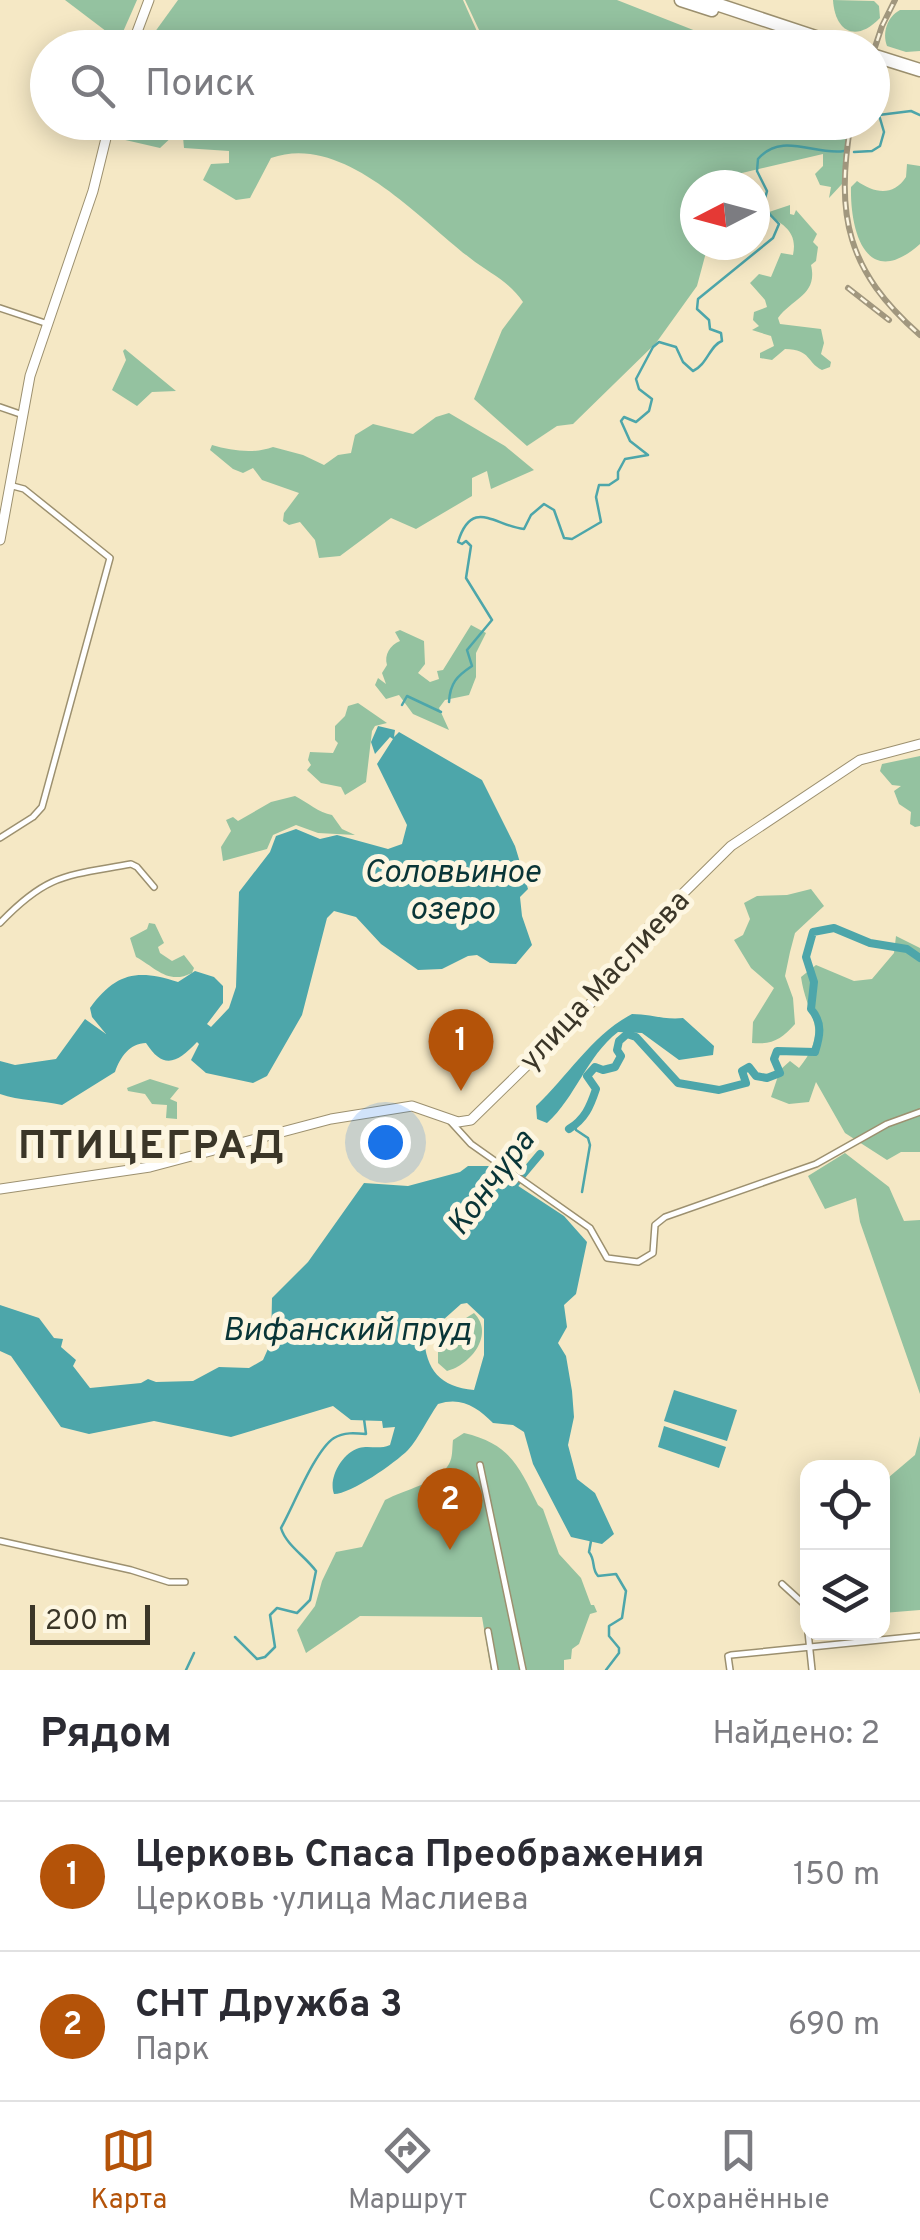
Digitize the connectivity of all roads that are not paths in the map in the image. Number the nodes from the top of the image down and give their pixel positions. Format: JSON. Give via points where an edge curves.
{"nodes":[{"id":1,"x":153,"y":0,"type":"edge"},
{"id":2,"x":681,"y":0,"type":"edge"},
{"id":3,"x":704,"y":0,"type":"edge"},
{"id":4,"x":138,"y":30,"type":"edge"},
{"id":5,"x":770,"y":30,"type":"edge"},
{"id":6,"x":795,"y":30,"type":"edge"},
{"id":7,"x":890,"y":61,"type":"edge"},
{"id":8,"x":890,"y":69,"type":"edge"},
{"id":9,"x":920,"y":70,"type":"edge"},
{"id":10,"x":920,"y":78,"type":"edge"},
{"id":11,"x":106,"y":140,"type":"edge"},
{"id":12,"x":0,"y":308,"type":"edge"},
{"id":13,"x":48,"y":324,"type":"junction"},
{"id":14,"x":0,"y":407,"type":"edge"},
{"id":15,"x":22,"y":415,"type":"junction"},
{"id":16,"x":9,"y":485,"type":"junction"},
{"id":17,"x":0,"y":540,"type":"edge"},
{"id":18,"x":920,"y":744,"type":"edge"},
{"id":19,"x":0,"y":838,"type":"edge"},
{"id":20,"x":154,"y":886,"type":"dead end"},
{"id":21,"x":0,"y":923,"type":"edge"},
{"id":22,"x":920,"y":1112,"type":"edge"},
{"id":23,"x":449,"y":1118,"type":"junction"},
{"id":24,"x":0,"y":1188,"type":"edge"},
{"id":25,"x":480,"y":1465,"type":"dead end"},
{"id":26,"x":0,"y":1541,"type":"edge"},
{"id":27,"x":185,"y":1582,"type":"dead end"},
{"id":28,"x":782,"y":1584,"type":"dead end"},
{"id":29,"x":800,"y":1600,"type":"edge"},
{"id":30,"x":488,"y":1631,"type":"dead end"},
{"id":31,"x":920,"y":1636,"type":"edge"},
{"id":32,"x":809,"y":1640,"type":"edge"},
{"id":33,"x":810,"y":1647,"type":"junction"},
{"id":34,"x":495,"y":1670,"type":"edge"},
{"id":35,"x":523,"y":1670,"type":"edge"},
{"id":36,"x":730,"y":1670,"type":"edge"},
{"id":37,"x":812,"y":1670,"type":"edge"}],
"edges":[{"from":1,"to":4,"type":"street"},
{"from":2,"to":5,"type":"highway"},
{"from":3,"to":6,"type":"highway"},
{"from":7,"to":9,"type":"highway"},
{"from":8,"to":10,"type":"highway"},
{"from":11,"to":13,"type":"street"},
{"from":12,"to":13,"type":"street"},
{"from":13,"to":15,"type":"street"},
{"from":14,"to":15,"type":"street"},
{"from":15,"to":16,"type":"street"},
{"from":16,"to":17,"type":"street"},
{"from":16,"to":19,"type":"street","via":[[24,489],[110,558],[42,807]]},
{"from":18,"to":23,"type":"street","name":"улица Маслиева","via":[[860,760],[736,842],[648,928],[596,998],[472,1120]]},
{"from":20,"to":21,"type":"street","via":[[131,864],[54,878]]},
{"from":22,"to":23,"type":"street","via":[[816,1164],[665,1217],[655,1225],[654,1253],[638,1262],[607,1258],[590,1228],[471,1144]]},
{"from":23,"to":24,"type":"street","via":[[412,1106],[331,1119],[150,1167]]},
{"from":25,"to":35,"type":"street"},
{"from":26,"to":27,"type":"street"},
{"from":28,"to":29,"type":"street"},
{"from":30,"to":34,"type":"street"},
{"from":31,"to":33,"type":"street"},
{"from":32,"to":33,"type":"street"},
{"from":33,"to":36,"type":"street","via":[[728,1656]]},
{"from":33,"to":37,"type":"street"}]}
